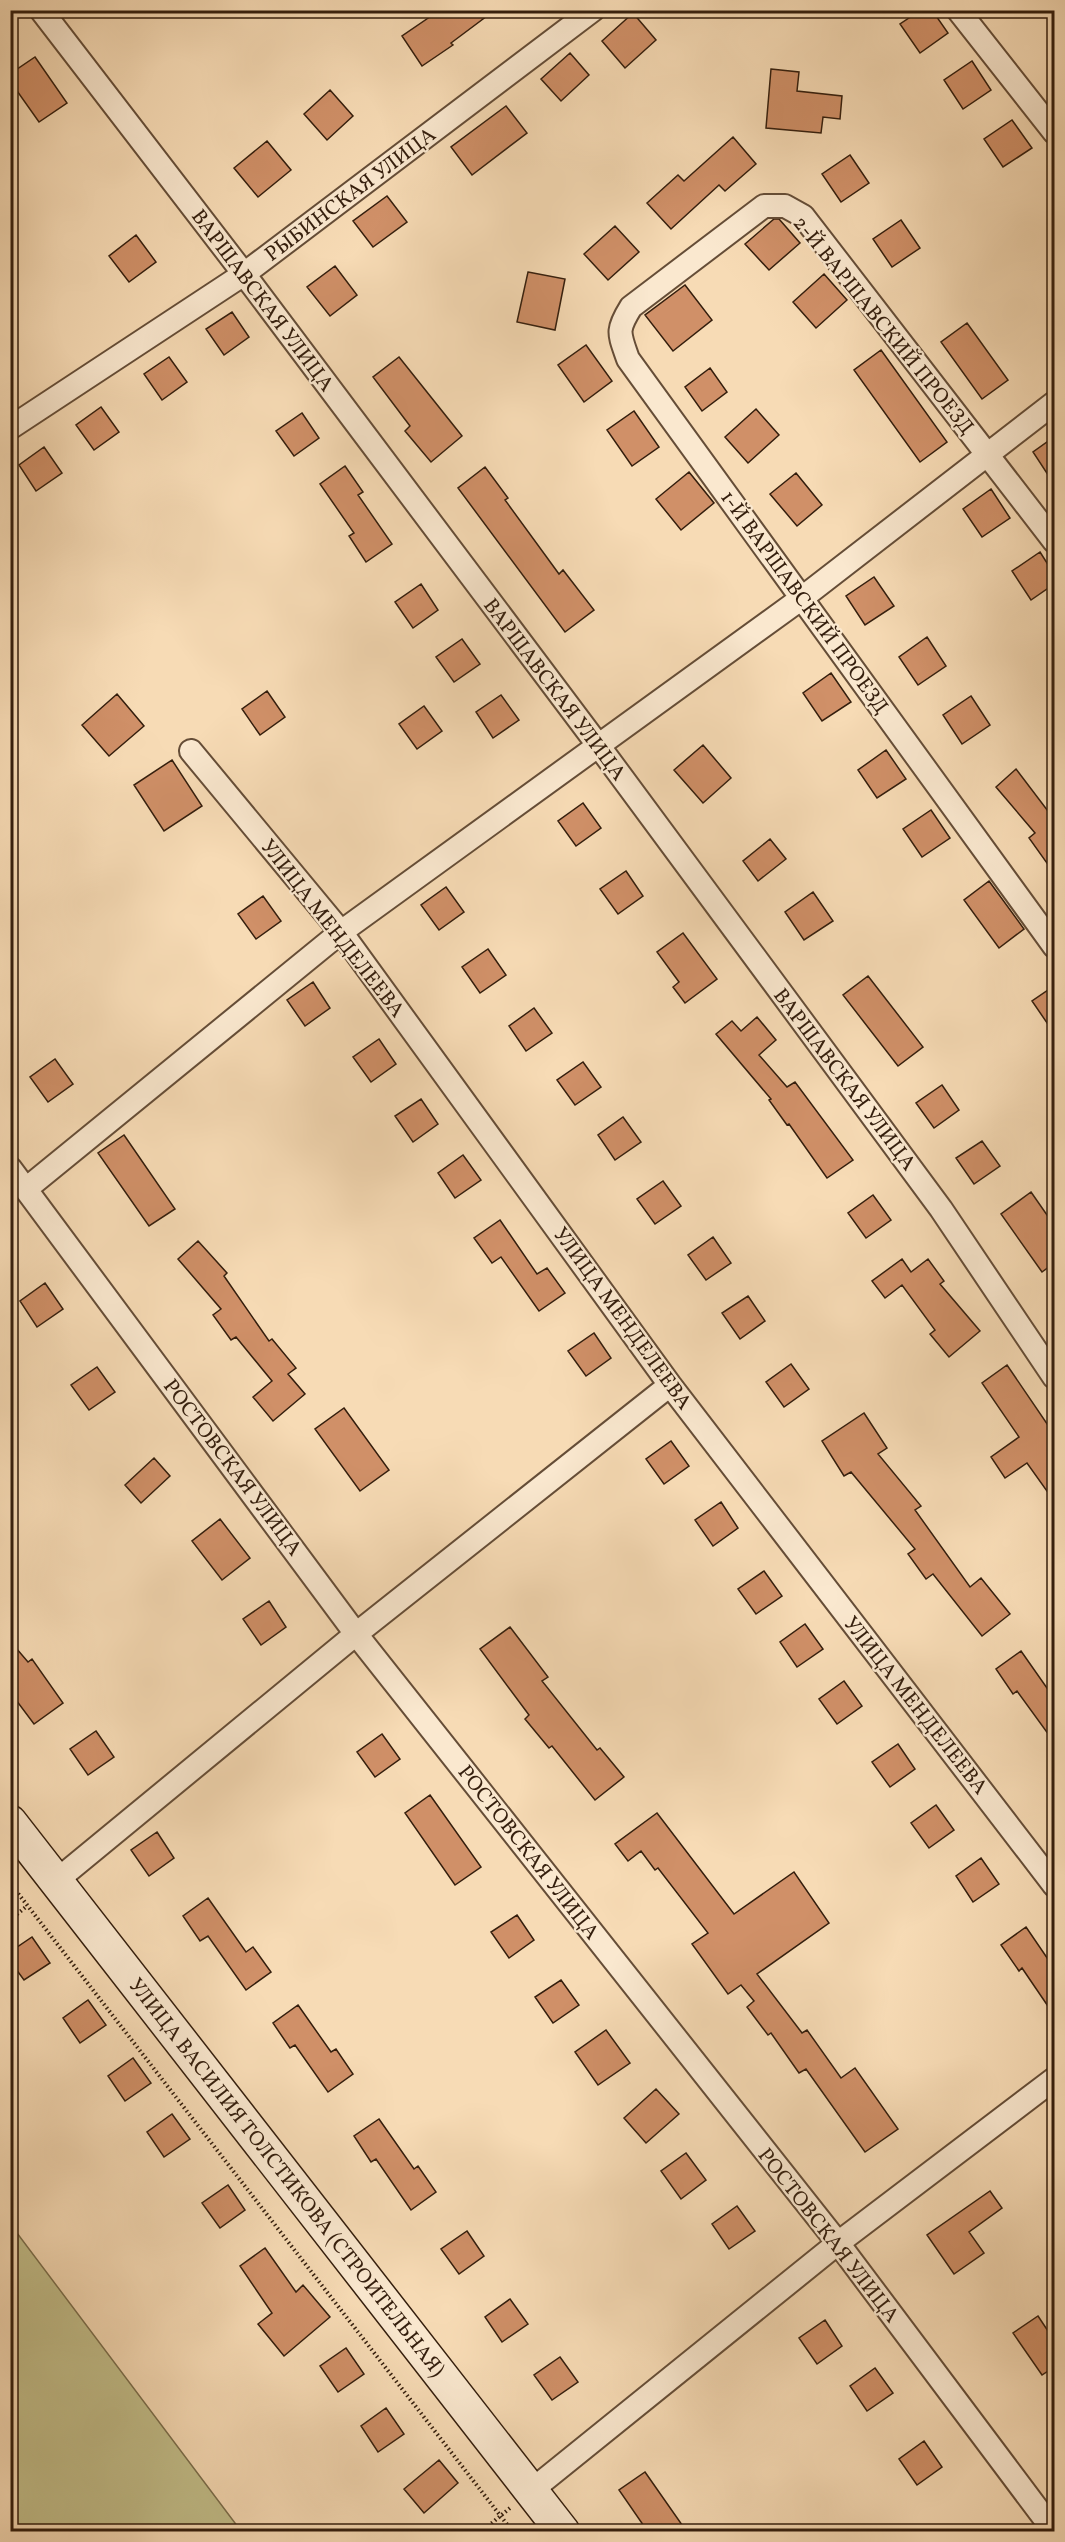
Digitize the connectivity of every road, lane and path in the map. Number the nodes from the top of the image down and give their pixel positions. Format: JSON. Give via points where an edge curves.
{"nodes":[{"id":1,"x":41,"y":10,"type":"edge"},
{"id":2,"x":593,"y":10,"type":"edge"},
{"id":3,"x":958,"y":10,"type":"edge"},
{"id":4,"x":1054,"y":132,"type":"edge"},
{"id":5,"x":686,"y":266,"type":"joint"},
{"id":6,"x":244,"y":274,"type":"junction"},
{"id":7,"x":1054,"y":403,"type":"edge"},
{"id":8,"x":10,"y":428,"type":"edge"},
{"id":9,"x":987,"y":454,"type":"junction"},
{"id":10,"x":1054,"y":541,"type":"edge"},
{"id":11,"x":802,"y":598,"type":"junction"},
{"id":12,"x":598,"y":745,"type":"junction"},
{"id":13,"x":191,"y":751,"type":"dead end"},
{"id":14,"x":341,"y":932,"type":"junction"},
{"id":15,"x":1054,"y":946,"type":"edge"},
{"id":16,"x":10,"y":1168,"type":"edge"},
{"id":17,"x":26,"y":1189,"type":"junction"},
{"id":18,"x":1054,"y":1377,"type":"edge"},
{"id":19,"x":670,"y":1384,"type":"junction"},
{"id":20,"x":356,"y":1634,"type":"junction"},
{"id":21,"x":10,"y":1822,"type":"edge"},
{"id":22,"x":56,"y":1881,"type":"junction"},
{"id":23,"x":10,"y":1883,"type":"edge"},
{"id":24,"x":1054,"y":1885,"type":"edge"},
{"id":25,"x":27,"y":1906,"type":"junction"},
{"id":26,"x":10,"y":1920,"type":"edge"},
{"id":27,"x":1054,"y":2079,"type":"edge"},
{"id":28,"x":838,"y":2243,"type":"junction"},
{"id":29,"x":532,"y":2490,"type":"junction"},
{"id":30,"x":500,"y":2515,"type":"junction"},
{"id":31,"x":1054,"y":2531,"type":"edge"},
{"id":32,"x":481,"y":2532,"type":"edge"},
{"id":33,"x":513,"y":2532,"type":"edge"},
{"id":34,"x":563,"y":2532,"type":"edge"}],
"edges":[{"from":1,"to":6,"type":"street","name":"ВАРШАВСКАЯ УЛИЦА"},
{"from":2,"to":6,"type":"street","name":"РЫБИНСКАЯ УЛИЦА"},
{"from":3,"to":4,"type":"street"},
{"from":5,"to":9,"type":"street","name":"2-Й ВАРШАВСКИЙ ПРОЕЗД","via":[[765,206],[785,206],[803,216]]},
{"from":5,"to":11,"type":"street","name":"1-Й ВАРШАВСКИЙ ПРОЕЗД","via":[[631,307],[619,335],[628,359]]},
{"from":6,"to":8,"type":"street","name":"РЫБИНСКАЯ УЛИЦА"},
{"from":6,"to":12,"type":"street","name":"ВАРШАВСКАЯ УЛИЦА"},
{"from":7,"to":9,"type":"street"},
{"from":9,"to":10,"type":"street","name":"2-Й ВАРШАВСКИЙ ПРОЕЗД"},
{"from":9,"to":11,"type":"street"},
{"from":11,"to":12,"type":"street"},
{"from":11,"to":15,"type":"street","name":"1-Й ВАРШАВСКИЙ ПРОЕЗД"},
{"from":12,"to":14,"type":"street"},
{"from":12,"to":18,"type":"street","name":"ВАРШАВСКАЯ УЛИЦА","via":[[941,1209]]},
{"from":13,"to":14,"type":"street","name":"УЛИЦА МЕНДЕЛЕЕВА"},
{"from":14,"to":17,"type":"street"},
{"from":14,"to":19,"type":"street","name":"УЛИЦА МЕНДЕЛЕЕВА"},
{"from":16,"to":17,"type":"street","name":"РОСТОВСКАЯ УЛИЦА"},
{"from":17,"to":20,"type":"street","name":"РОСТОВСКАЯ УЛИЦА"},
{"from":19,"to":20,"type":"street"},
{"from":19,"to":24,"type":"street","name":"УЛИЦА МЕНДЕЛЕЕВА"},
{"from":20,"to":22,"type":"street"},
{"from":20,"to":28,"type":"street","name":"РОСТОВСКАЯ УЛИЦА"},
{"from":21,"to":22,"type":"main road","name":"УЛИЦА ВАСИЛИЯ ТОЛСТИКОВА (СТРОИТЕЛЬНАЯ)"},
{"from":22,"to":29,"type":"main road","name":"УЛИЦА ВАСИЛИЯ ТОЛСТИКОВА (СТРОИТЕЛЬНАЯ)"},
{"from":23,"to":25,"type":"path"},
{"from":25,"to":26,"type":"path"},
{"from":25,"to":30,"type":"path"},
{"from":27,"to":28,"type":"street"},
{"from":28,"to":29,"type":"street"},
{"from":28,"to":31,"type":"street","name":"РОСТОВСКАЯ УЛИЦА"},
{"from":29,"to":30,"type":"path"},
{"from":29,"to":34,"type":"main road","name":"УЛИЦА ВАСИЛИЯ ТОЛСТИКОВА (СТРОИТЕЛЬНАЯ)"},
{"from":30,"to":32,"type":"path"},
{"from":30,"to":33,"type":"path"}]}
